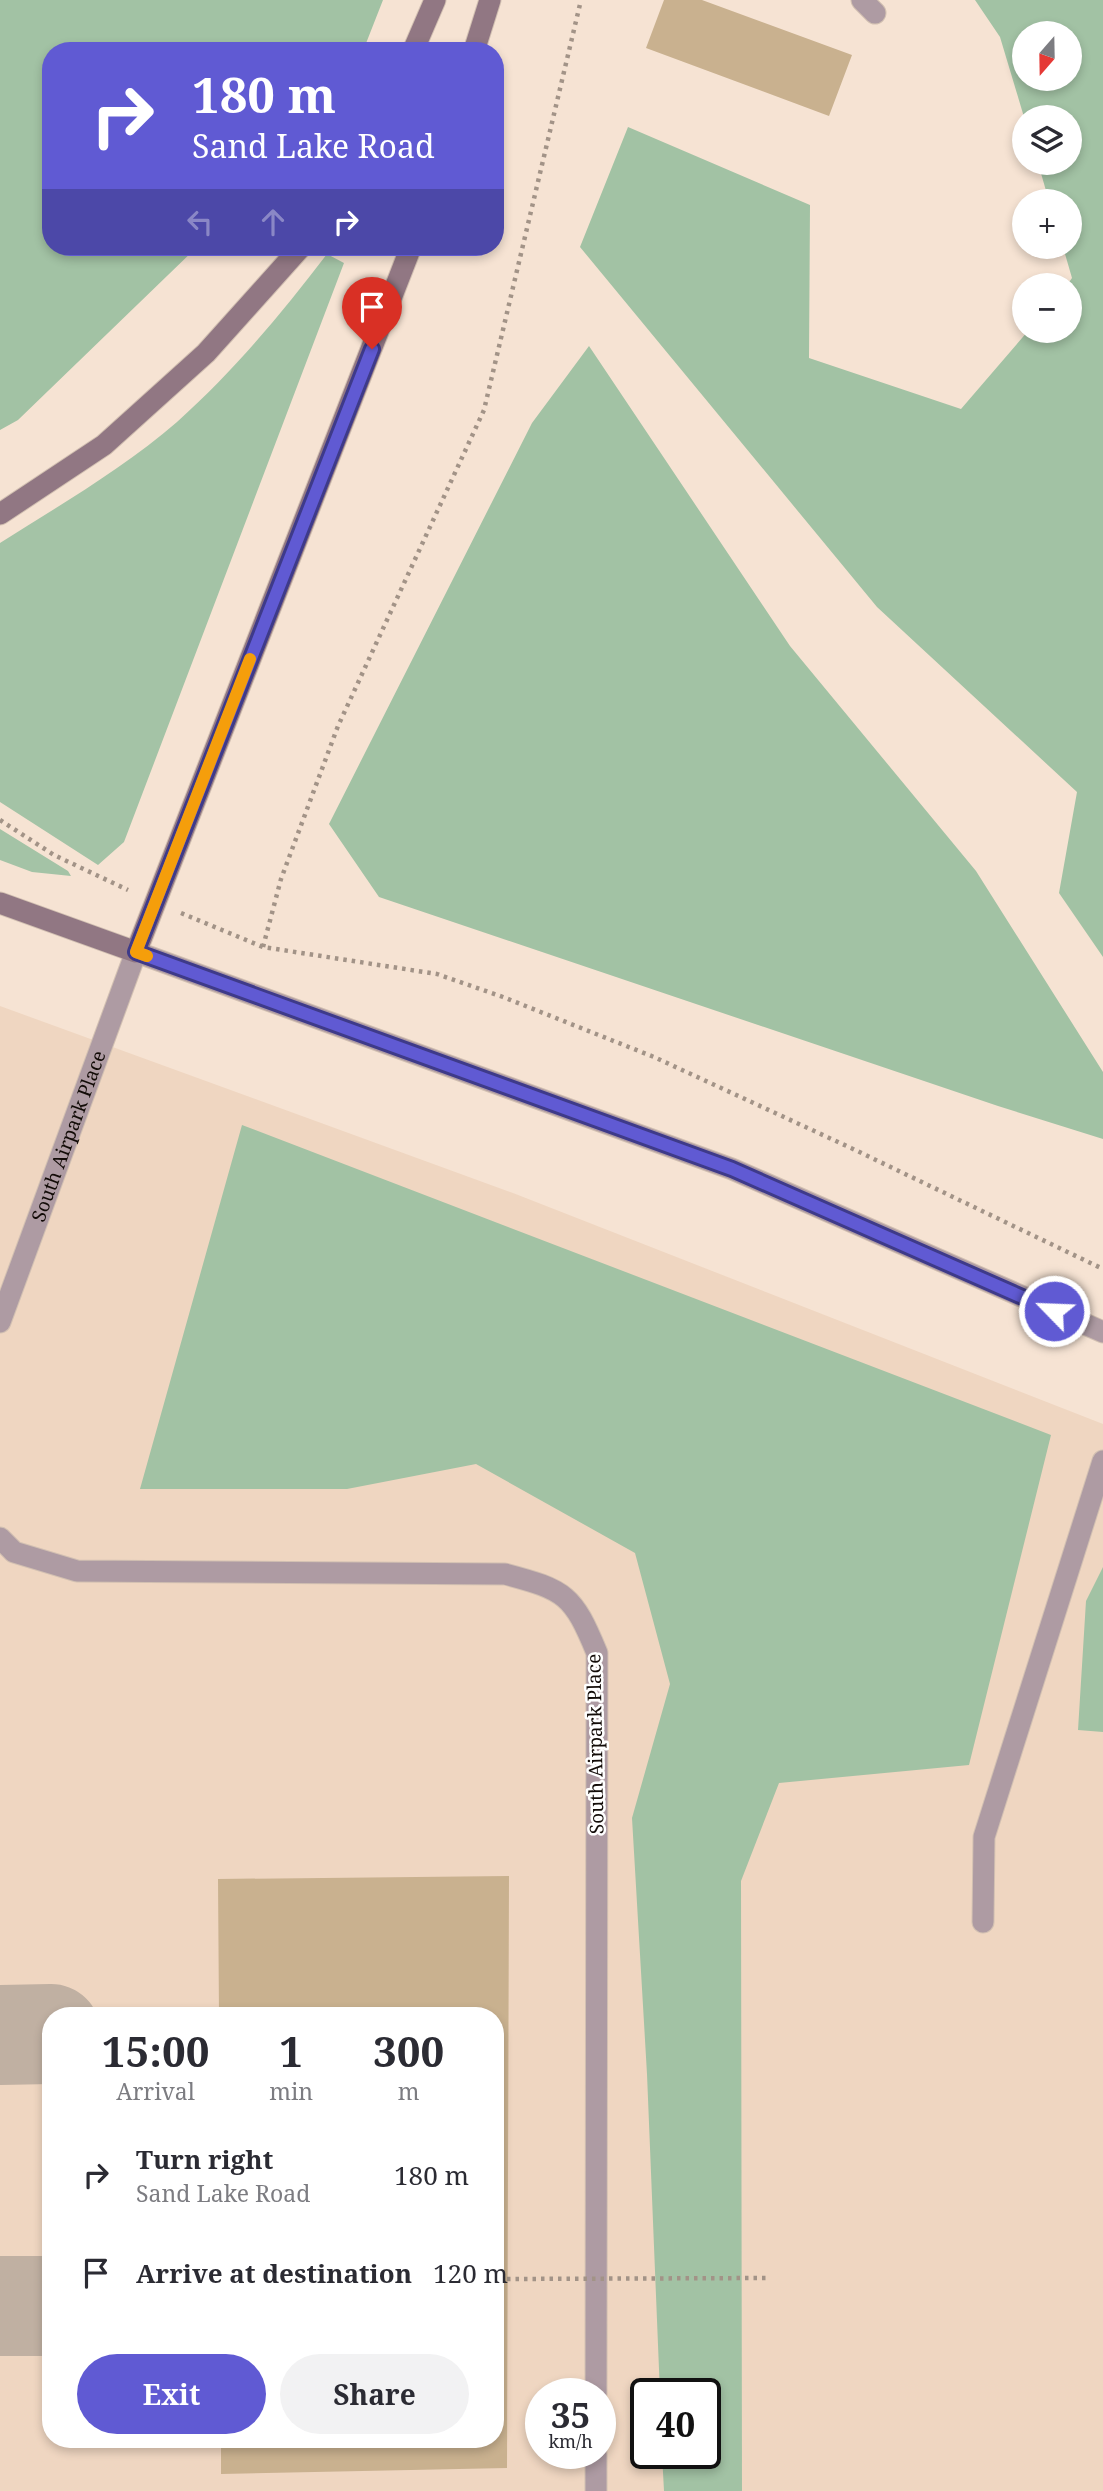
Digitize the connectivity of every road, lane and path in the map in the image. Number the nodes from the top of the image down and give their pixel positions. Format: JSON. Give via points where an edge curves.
{"nodes":[{"id":1,"x":435,"y":0,"type":"edge"},
{"id":2,"x":490,"y":0,"type":"edge"},
{"id":3,"x":581,"y":0,"type":"edge"},
{"id":4,"x":417,"y":42,"type":"edge"},
{"id":5,"x":477,"y":42,"type":"edge"},
{"id":6,"x":293,"y":256,"type":"edge"},
{"id":7,"x":407,"y":256,"type":"edge"},
{"id":8,"x":0,"y":514,"type":"edge"},
{"id":9,"x":0,"y":903,"type":"edge"},
{"id":10,"x":136,"y":952,"type":"junction"},
{"id":11,"x":1103,"y":1269,"type":"edge"},
{"id":12,"x":0,"y":1322,"type":"edge"},
{"id":13,"x":1103,"y":1332,"type":"edge"},
{"id":14,"x":1103,"y":1461,"type":"edge"},
{"id":15,"x":0,"y":1538,"type":"edge"},
{"id":16,"x":983,"y":1922,"type":"dead end"},
{"id":17,"x":768,"y":2278,"type":"dead end"},
{"id":18,"x":507,"y":2279,"type":"dead end"},
{"id":19,"x":596,"y":2378,"type":"edge"},
{"id":20,"x":596,"y":2469,"type":"edge"},
{"id":21,"x":596,"y":2491,"type":"edge"}],
"edges":[{"from":1,"to":4,"type":"main road"},
{"from":2,"to":5,"type":"main road"},
{"from":3,"to":11,"type":"path","via":[[484,410],[338,726],[281,879],[262,947],[437,974],[503,997],[653,1057]]},
{"from":6,"to":8,"type":"main road","via":[[206,353],[104,445]]},
{"from":7,"to":10,"type":"main road"},
{"from":9,"to":10,"type":"main road"},
{"from":10,"to":12,"type":"street","name":"South Airpark Place"},
{"from":10,"to":13,"type":"street","via":[[732,1169]]},
{"from":14,"to":16,"type":"street","via":[[984,1837]]},
{"from":15,"to":19,"type":"street","name":"South Airpark Place","via":[[14,1552],[77,1571],[505,1574],[552,1586],[581,1613],[597,1653]]},
{"from":17,"to":18,"type":"path","bridge":true},
{"from":20,"to":21,"type":"street"}]}
